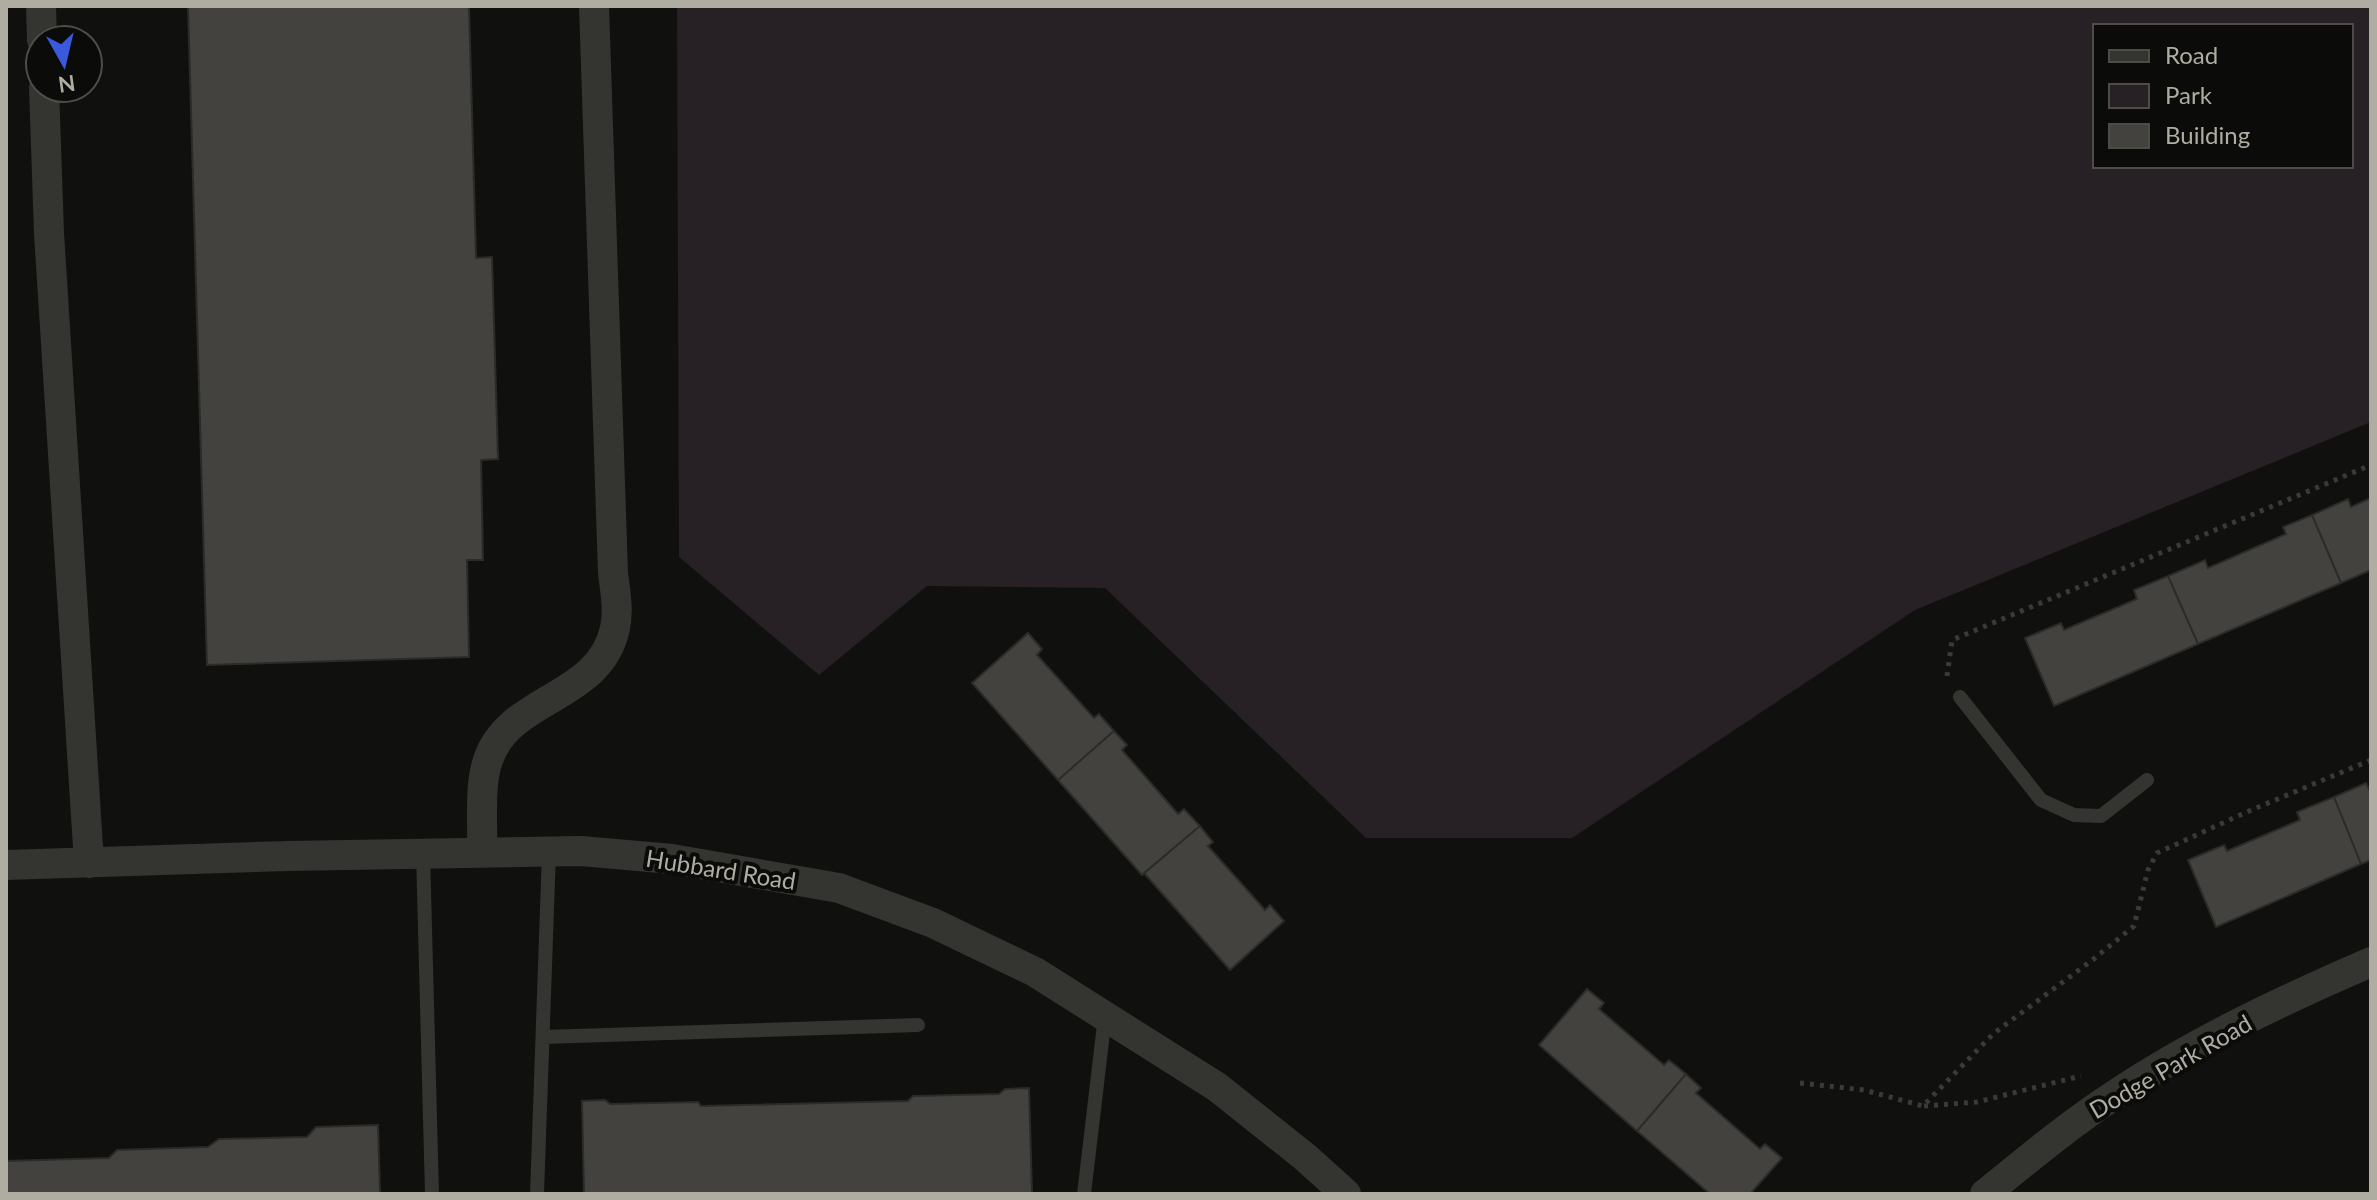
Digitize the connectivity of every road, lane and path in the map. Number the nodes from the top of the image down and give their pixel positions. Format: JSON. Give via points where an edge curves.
{"nodes":[{"id":1,"x":594,"y":6,"type":"edge"},
{"id":2,"x":45,"y":104,"type":"edge"},
{"id":3,"x":2371,"y":465,"type":"edge"},
{"id":4,"x":1960,"y":697,"type":"joint"},
{"id":5,"x":2371,"y":760,"type":"edge"},
{"id":6,"x":2147,"y":780,"type":"dead end"},
{"id":7,"x":482,"y":851,"type":"junction"},
{"id":8,"x":549,"y":852,"type":"junction"},
{"id":9,"x":423,"y":853,"type":"junction"},
{"id":10,"x":89,"y":863,"type":"junction"},
{"id":11,"x":6,"y":865,"type":"edge"},
{"id":12,"x":2371,"y":962,"type":"edge"},
{"id":13,"x":1105,"y":1015,"type":"junction"},
{"id":14,"x":918,"y":1025,"type":"dead end"},
{"id":15,"x":543,"y":1037,"type":"junction"},
{"id":16,"x":2081,"y":1076,"type":"dead end"},
{"id":17,"x":1800,"y":1083,"type":"dead end"},
{"id":18,"x":1923,"y":1106,"type":"junction"},
{"id":19,"x":432,"y":1194,"type":"edge"},
{"id":20,"x":537,"y":1194,"type":"edge"},
{"id":21,"x":1084,"y":1194,"type":"edge"},
{"id":22,"x":1346,"y":1194,"type":"edge"},
{"id":23,"x":1985,"y":1194,"type":"edge"}],
"edges":[{"from":1,"to":7,"type":"street","via":[[615,628],[603,658],[582,681],[502,734],[484,775]]},
{"from":2,"to":10,"type":"street"},
{"from":3,"to":4,"type":"path","via":[[1952,640],[1946,679]]},
{"from":4,"to":6,"type":"lane","via":[[2041,800],[2074,815],[2101,816]]},
{"from":5,"to":18,"type":"path","via":[[2157,853],[2134,926],[1993,1034]]},
{"from":7,"to":8,"type":"street","name":"Hubbard Road"},
{"from":7,"to":9,"type":"street","name":"Hubbard Road"},
{"from":8,"to":13,"type":"street","name":"Hubbard Road","via":[[672,859],[839,888],[933,923],[1035,972]]},
{"from":8,"to":15,"type":"lane"},
{"from":9,"to":10,"type":"street","name":"Hubbard Road"},
{"from":9,"to":19,"type":"lane"},
{"from":10,"to":11,"type":"street","name":"Hubbard Road"},
{"from":12,"to":23,"type":"street","name":"Dodge Park Road","via":[[2162,1065],[2061,1133]]},
{"from":13,"to":21,"type":"lane"},
{"from":13,"to":22,"type":"street","name":"Hubbard Road","via":[[1217,1087]]},
{"from":14,"to":15,"type":"lane"},
{"from":15,"to":20,"type":"lane"},
{"from":16,"to":18,"type":"path","via":[[1977,1102]]},
{"from":17,"to":18,"type":"path","via":[[1864,1090]]}]}
